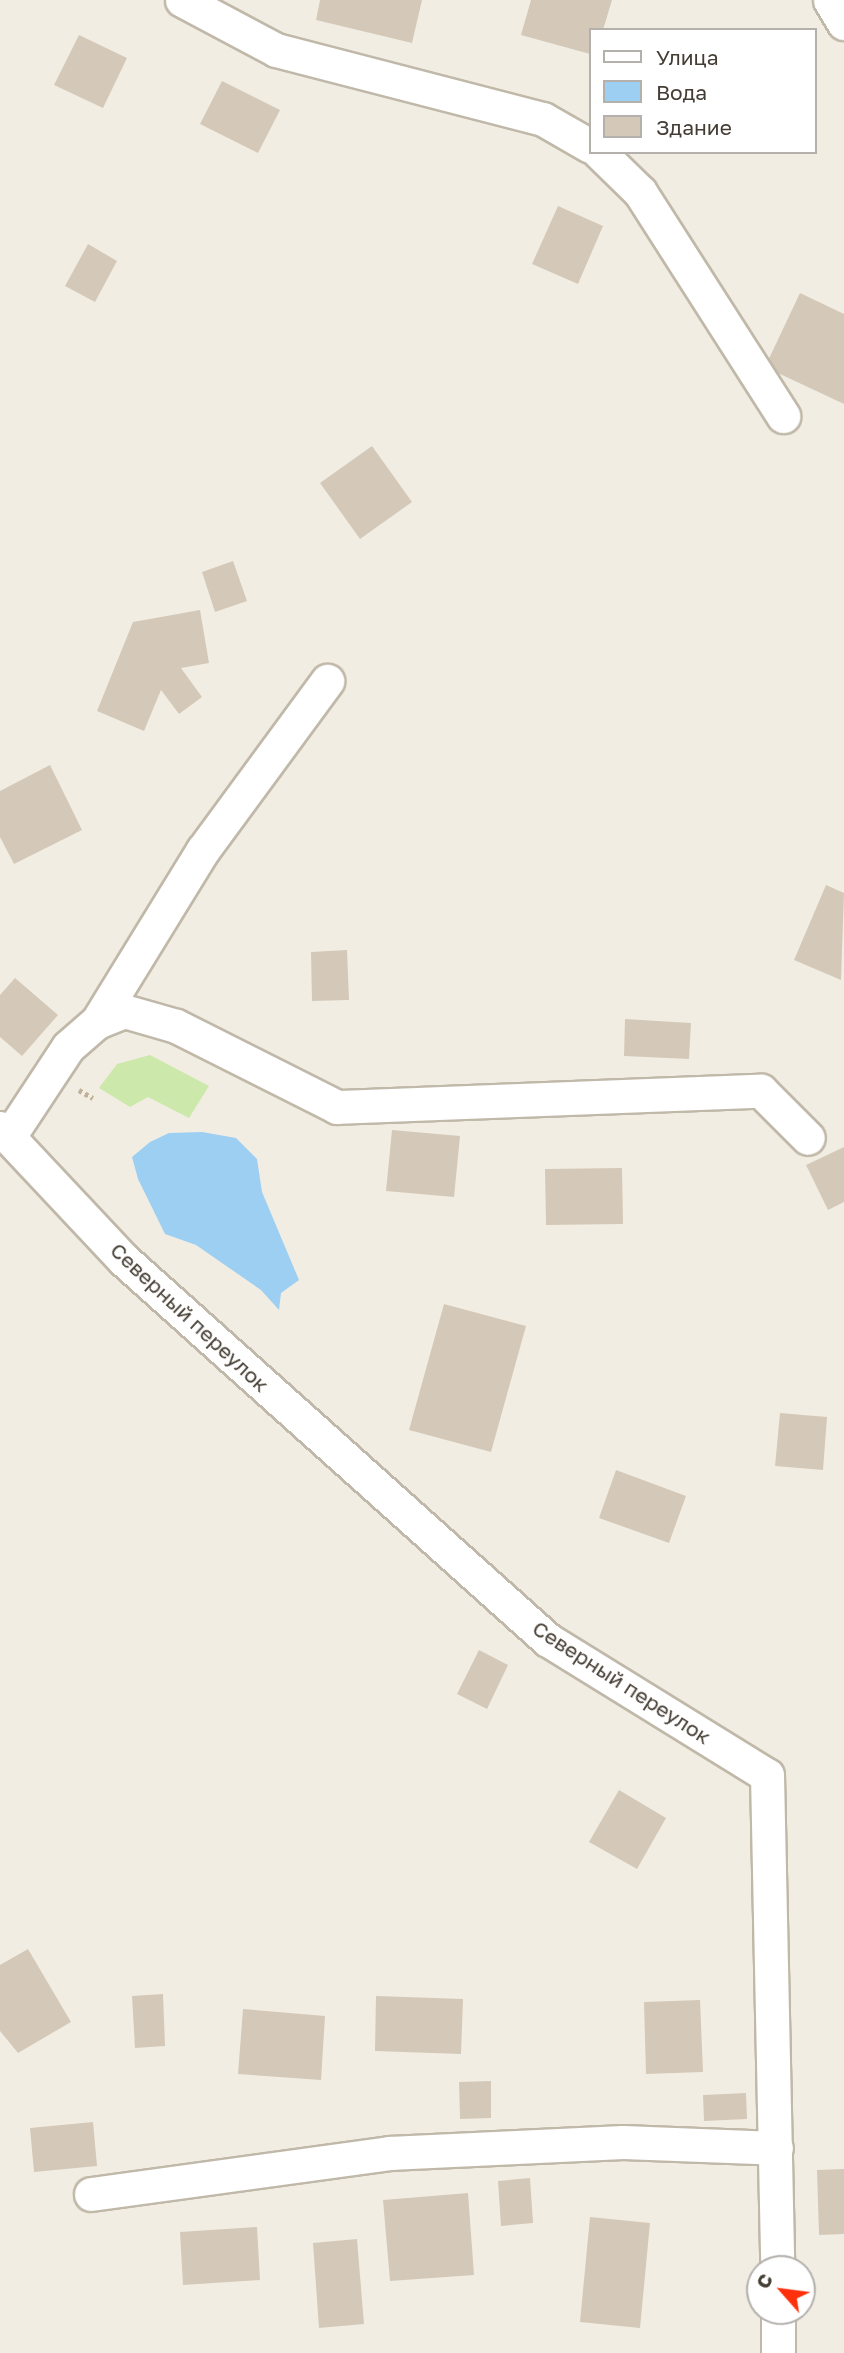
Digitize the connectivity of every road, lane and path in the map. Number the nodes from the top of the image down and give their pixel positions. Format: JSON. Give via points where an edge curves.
{"nodes":[{"id":1,"x":182,"y":0,"type":"edge"},
{"id":2,"x":830,"y":0,"type":"edge"},
{"id":3,"x":844,"y":23,"type":"edge"},
{"id":4,"x":588,"y":145,"type":"edge"},
{"id":5,"x":601,"y":154,"type":"edge"},
{"id":6,"x":783,"y":416,"type":"dead end"},
{"id":7,"x":327,"y":681,"type":"dead end"},
{"id":8,"x":97,"y":1021,"type":"junction"},
{"id":9,"x":5,"y":1132,"type":"edge"},
{"id":10,"x":808,"y":1138,"type":"dead end"},
{"id":11,"x":776,"y":2147,"type":"junction"},
{"id":12,"x":91,"y":2194,"type":"dead end"},
{"id":13,"x":777,"y":2255,"type":"edge"},
{"id":14,"x":778,"y":2325,"type":"edge"},
{"id":15,"x":778,"y":2353,"type":"edge"}],
"edges":[{"from":1,"to":4,"type":"street","via":[[276,50],[543,119]]},
{"from":2,"to":3,"type":"street"},
{"from":5,"to":6,"type":"street","via":[[640,192]]},
{"from":7,"to":8,"type":"street","via":[[204,850]]},
{"from":8,"to":9,"type":"street","via":[[68,1047]]},
{"from":8,"to":10,"type":"street","via":[[124,1011],[176,1026],[337,1107],[761,1091]]},
{"from":9,"to":11,"type":"street","name":"Северный переулок","via":[[126,1262],[548,1640],[767,1775]]},
{"from":11,"to":12,"type":"street","via":[[623,2142],[389,2153]]},
{"from":11,"to":13,"type":"street","name":"Северный переулок"},
{"from":14,"to":15,"type":"street"}]}
